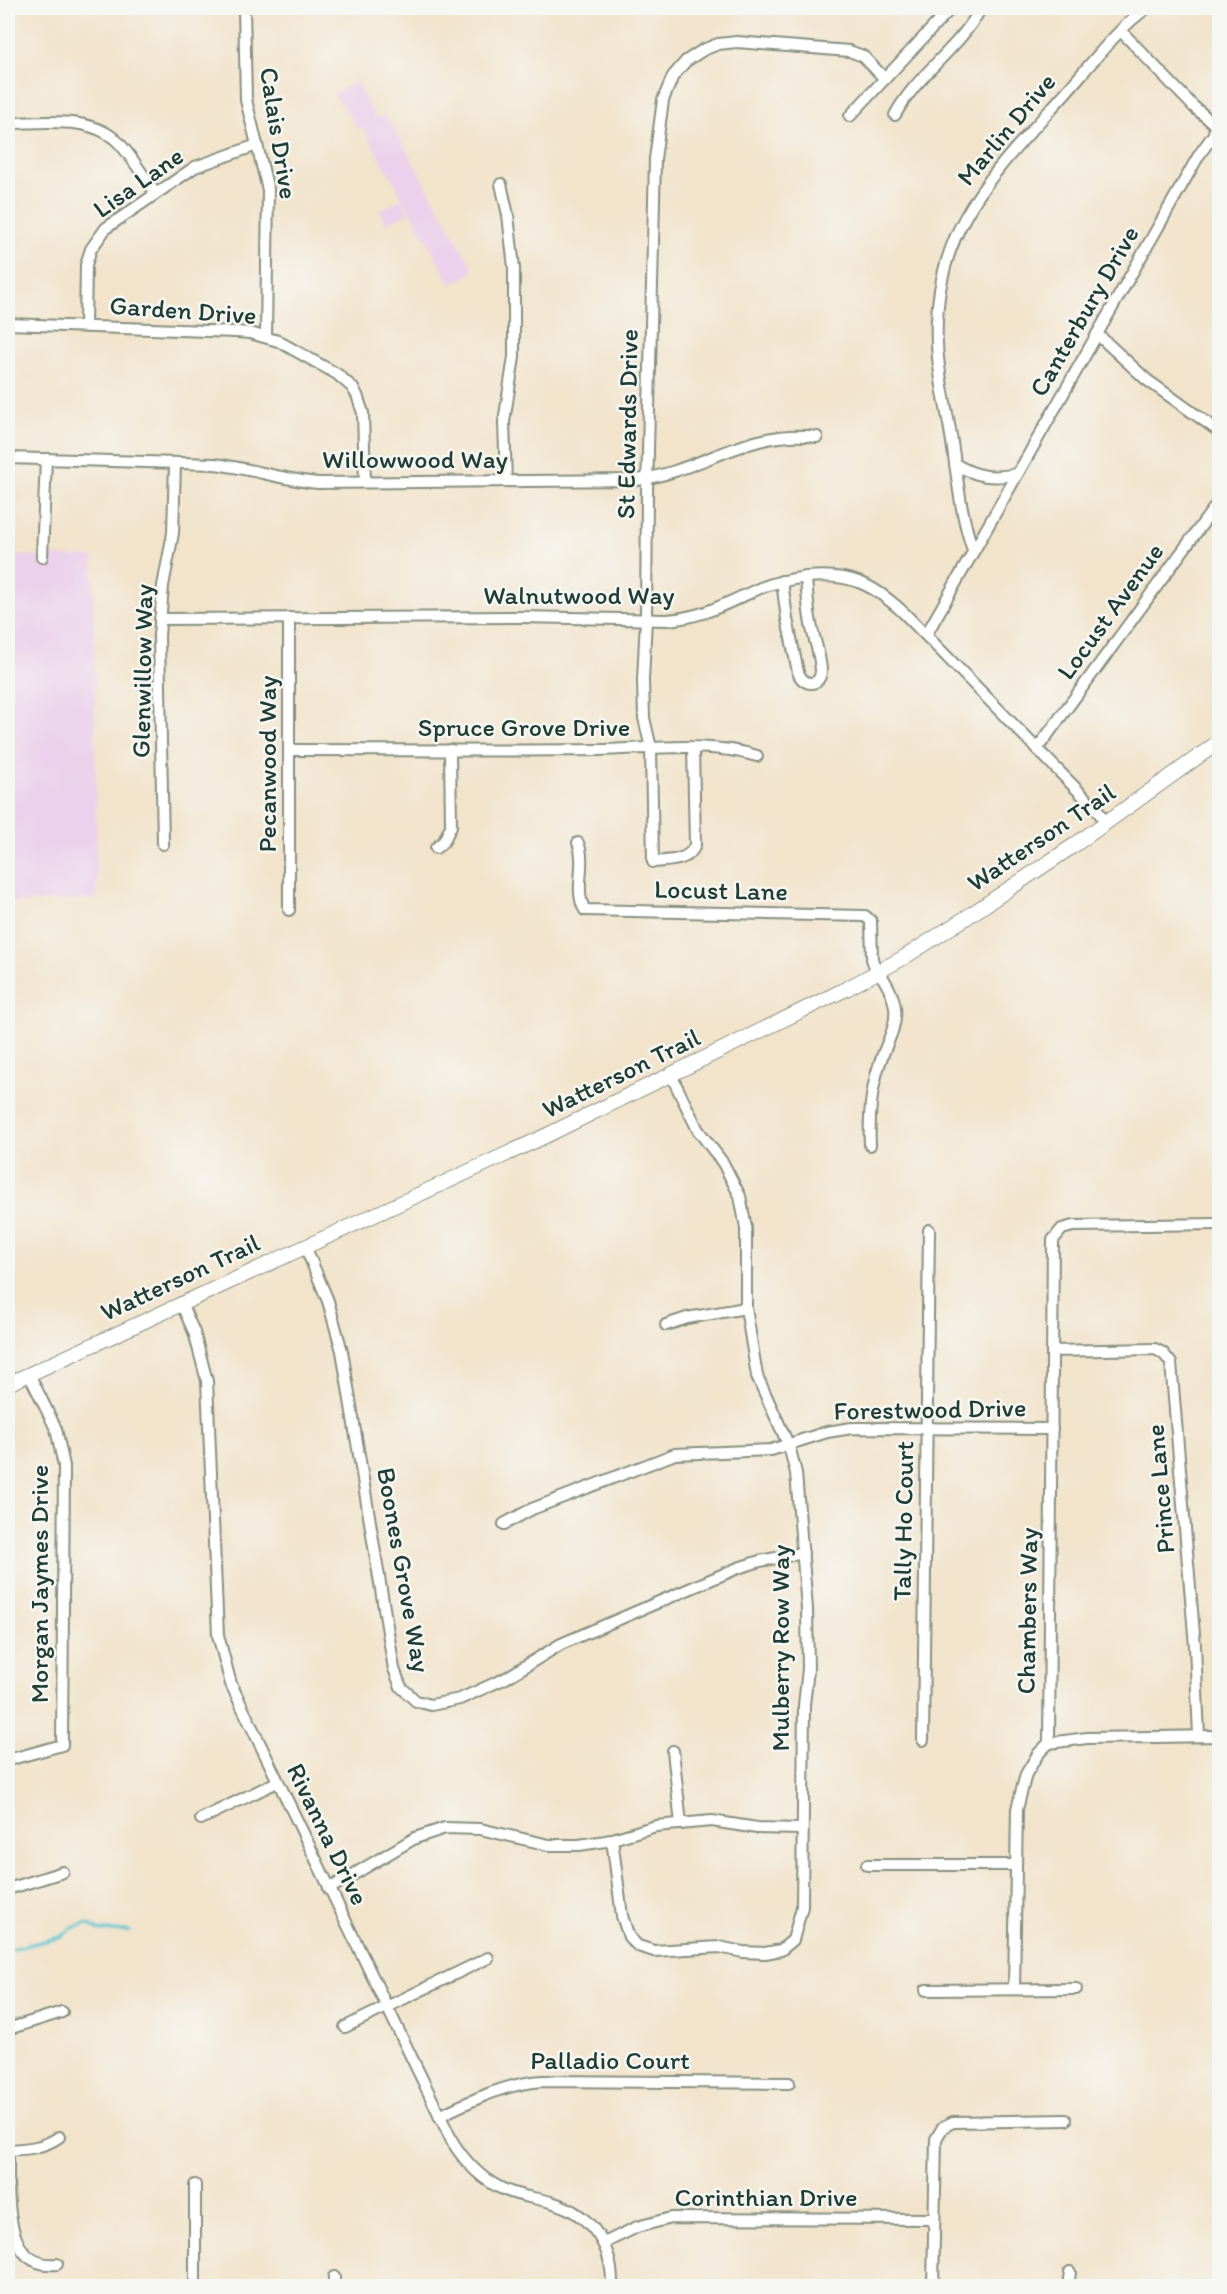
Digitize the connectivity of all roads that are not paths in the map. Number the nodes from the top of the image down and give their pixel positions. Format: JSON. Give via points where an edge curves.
{"nodes":[{"id":1,"x":244,"y":8,"type":"edge"},
{"id":2,"x":951,"y":8,"type":"edge"},
{"id":3,"x":981,"y":8,"type":"edge"},
{"id":4,"x":1147,"y":8,"type":"edge"},
{"id":5,"x":1121,"y":31,"type":"junction"},
{"id":6,"x":885,"y":79,"type":"junction"},
{"id":7,"x":895,"y":115,"type":"dead end"},
{"id":8,"x":850,"y":116,"type":"dead end"},
{"id":9,"x":8,"y":123,"type":"edge"},
{"id":10,"x":257,"y":145,"type":"junction"},
{"id":11,"x":501,"y":184,"type":"dead end"},
{"id":12,"x":155,"y":193,"type":"junction"},
{"id":13,"x":8,"y":324,"type":"edge"},
{"id":14,"x":85,"y":326,"type":"junction"},
{"id":15,"x":1097,"y":334,"type":"junction"},
{"id":16,"x":266,"y":337,"type":"junction"},
{"id":17,"x":1220,"y":432,"type":"edge"},
{"id":18,"x":817,"y":437,"type":"dead end"},
{"id":19,"x":8,"y":458,"type":"edge"},
{"id":20,"x":46,"y":459,"type":"junction"},
{"id":21,"x":175,"y":463,"type":"junction"},
{"id":22,"x":956,"y":464,"type":"junction"},
{"id":23,"x":1017,"y":474,"type":"junction"},
{"id":24,"x":647,"y":478,"type":"junction"},
{"id":25,"x":506,"y":481,"type":"junction"},
{"id":26,"x":365,"y":482,"type":"junction"},
{"id":27,"x":1220,"y":500,"type":"edge"},
{"id":28,"x":974,"y":550,"type":"junction"},
{"id":29,"x":42,"y":557,"type":"dead end"},
{"id":30,"x":806,"y":577,"type":"junction"},
{"id":31,"x":782,"y":581,"type":"junction"},
{"id":32,"x":289,"y":618,"type":"junction"},
{"id":33,"x":160,"y":619,"type":"junction"},
{"id":34,"x":646,"y":620,"type":"junction"},
{"id":35,"x":926,"y":635,"type":"junction"},
{"id":36,"x":1218,"y":746,"type":"edge"},
{"id":37,"x":651,"y":748,"type":"junction"},
{"id":38,"x":693,"y":748,"type":"junction"},
{"id":39,"x":1037,"y":749,"type":"junction"},
{"id":40,"x":289,"y":750,"type":"junction"},
{"id":41,"x":450,"y":750,"type":"junction"},
{"id":42,"x":757,"y":756,"type":"dead end"},
{"id":43,"x":1106,"y":822,"type":"junction"},
{"id":44,"x":578,"y":843,"type":"dead end"},
{"id":45,"x":163,"y":844,"type":"dead end"},
{"id":46,"x":436,"y":848,"type":"dead end"},
{"id":47,"x":289,"y":910,"type":"dead end"},
{"id":48,"x":878,"y":972,"type":"junction"},
{"id":49,"x":671,"y":1076,"type":"junction"},
{"id":50,"x":870,"y":1145,"type":"dead end"},
{"id":51,"x":1220,"y":1224,"type":"edge"},
{"id":52,"x":929,"y":1230,"type":"dead end"},
{"id":53,"x":305,"y":1246,"type":"junction"},
{"id":54,"x":181,"y":1303,"type":"junction"},
{"id":55,"x":746,"y":1308,"type":"junction"},
{"id":56,"x":666,"y":1325,"type":"dead end"},
{"id":57,"x":1052,"y":1351,"type":"junction"},
{"id":58,"x":29,"y":1374,"type":"junction"},
{"id":59,"x":8,"y":1384,"type":"edge"},
{"id":60,"x":926,"y":1428,"type":"junction"},
{"id":61,"x":1052,"y":1429,"type":"junction"},
{"id":62,"x":789,"y":1446,"type":"junction"},
{"id":63,"x":504,"y":1524,"type":"dead end"},
{"id":64,"x":803,"y":1553,"type":"junction"},
{"id":65,"x":1199,"y":1736,"type":"junction"},
{"id":66,"x":1220,"y":1736,"type":"edge"},
{"id":67,"x":923,"y":1740,"type":"dead end"},
{"id":68,"x":1049,"y":1743,"type":"junction"},
{"id":69,"x":673,"y":1751,"type":"dead end"},
{"id":70,"x":8,"y":1760,"type":"edge"},
{"id":71,"x":278,"y":1782,"type":"junction"},
{"id":72,"x":201,"y":1819,"type":"dead end"},
{"id":73,"x":681,"y":1824,"type":"junction"},
{"id":74,"x":801,"y":1829,"type":"junction"},
{"id":75,"x":612,"y":1839,"type":"junction"},
{"id":76,"x":867,"y":1865,"type":"dead end"},
{"id":77,"x":1016,"y":1865,"type":"junction"},
{"id":78,"x":63,"y":1872,"type":"dead end"},
{"id":79,"x":8,"y":1889,"type":"edge"},
{"id":80,"x":329,"y":1889,"type":"junction"},
{"id":81,"x":488,"y":1958,"type":"dead end"},
{"id":82,"x":1014,"y":1989,"type":"junction"},
{"id":83,"x":1076,"y":1989,"type":"dead end"},
{"id":84,"x":926,"y":1990,"type":"dead end"},
{"id":85,"x":387,"y":2008,"type":"junction"},
{"id":86,"x":62,"y":2012,"type":"dead end"},
{"id":87,"x":345,"y":2027,"type":"dead end"},
{"id":88,"x":8,"y":2029,"type":"edge"},
{"id":89,"x":789,"y":2083,"type":"dead end"},
{"id":90,"x":439,"y":2116,"type":"junction"},
{"id":91,"x":1065,"y":2120,"type":"dead end"},
{"id":92,"x":1220,"y":2136,"type":"edge"},
{"id":93,"x":59,"y":2138,"type":"dead end"},
{"id":94,"x":1220,"y":2141,"type":"edge"},
{"id":95,"x":8,"y":2150,"type":"edge"},
{"id":96,"x":195,"y":2186,"type":"dead end"},
{"id":97,"x":933,"y":2219,"type":"junction"},
{"id":98,"x":604,"y":2243,"type":"junction"},
{"id":99,"x":57,"y":2264,"type":"dead end"},
{"id":100,"x":1070,"y":2272,"type":"dead end"},
{"id":101,"x":195,"y":2286,"type":"edge"},
{"id":102,"x":612,"y":2286,"type":"edge"},
{"id":103,"x":933,"y":2286,"type":"edge"},
{"id":104,"x":1068,"y":2286,"type":"edge"}],
"edges":[{"from":1,"to":10,"type":"street","name":"Calais Drive","via":[[246,100]]},
{"from":2,"to":6,"type":"street"},
{"from":3,"to":7,"type":"street","via":[[964,33],[915,84]]},
{"from":4,"to":5,"type":"street","name":"Marlin Drive"},
{"from":5,"to":15,"type":"street","name":"Canterbury Drive","via":[[1212,122],[1215,131]]},
{"from":5,"to":22,"type":"street","name":"Marlin Drive","via":[[992,175],[965,216],[950,250],[937,311],[937,344]]},
{"from":6,"to":8,"type":"street"},
{"from":6,"to":24,"type":"street","name":"St Edwards Drive","via":[[864,56],[849,51],[737,42],[703,50],[686,61],[674,76],[663,100],[655,159]]},
{"from":9,"to":12,"type":"street","via":[[73,123],[103,131],[120,144]]},
{"from":10,"to":12,"type":"street","name":"Lisa Lane","via":[[195,167]]},
{"from":10,"to":16,"type":"street","name":"Calais Drive","via":[[268,190]]},
{"from":11,"to":25,"type":"street","via":[[514,268],[514,357],[504,422]]},
{"from":12,"to":14,"type":"street","name":"Lisa Lane","via":[[106,228],[91,249],[85,277]]},
{"from":13,"to":14,"type":"street","name":"Garden Drive"},
{"from":14,"to":16,"type":"street","name":"Garden Drive","via":[[236,332]]},
{"from":15,"to":17,"type":"street","via":[[1147,380]]},
{"from":15,"to":23,"type":"street","name":"Canterbury Drive"},
{"from":16,"to":26,"type":"street","name":"Garden Drive","via":[[278,340],[337,375],[357,394],[364,420]]},
{"from":18,"to":24,"type":"street","name":"Willowwood Way","via":[[777,436],[747,442],[688,468]]},
{"from":19,"to":20,"type":"street","name":"Willowwood Way"},
{"from":20,"to":21,"type":"street","name":"Willowwood Way"},
{"from":20,"to":29,"type":"street"},
{"from":21,"to":26,"type":"street","name":"Willowwood Way","via":[[240,467],[295,481]]},
{"from":21,"to":33,"type":"street","name":"Glenwillow Way","via":[[173,533]]},
{"from":22,"to":23,"type":"street","via":[[980,477]]},
{"from":22,"to":28,"type":"street","name":"Marlin Drive","via":[[961,505]]},
{"from":23,"to":28,"type":"street","name":"Canterbury Drive"},
{"from":24,"to":25,"type":"street","name":"Willowwood Way"},
{"from":24,"to":34,"type":"street","name":"St Edwards Drive"},
{"from":25,"to":26,"type":"street","name":"Willowwood Way"},
{"from":27,"to":39,"type":"street","name":"Locust Avenue"},
{"from":28,"to":35,"type":"street","name":"Canterbury Drive"},
{"from":30,"to":31,"type":"street","name":"Walnutwood Way"},
{"from":30,"to":31,"type":"street","via":[[821,669],[813,683],[800,679]]},
{"from":30,"to":35,"type":"street","name":"Walnutwood Way","via":[[839,577],[868,585],[893,602]]},
{"from":31,"to":34,"type":"street","name":"Walnutwood Way","via":[[698,616]]},
{"from":32,"to":33,"type":"street","name":"Walnutwood Way"},
{"from":32,"to":34,"type":"street","name":"Walnutwood Way"},
{"from":32,"to":40,"type":"street","name":"Pecanwood Way"},
{"from":33,"to":45,"type":"street","name":"Glenwillow Way"},
{"from":34,"to":37,"type":"street","name":"St Edwards Drive","via":[[642,700]]},
{"from":35,"to":39,"type":"street","name":"Walnutwood Way"},
{"from":36,"to":43,"type":"main road","name":"Watterson Trail"},
{"from":37,"to":38,"type":"street","name":"Spruce Grove Drive"},
{"from":37,"to":38,"type":"street","name":"St Edwards Drive","via":[[653,862],[684,858],[693,852]]},
{"from":37,"to":41,"type":"street","name":"Spruce Grove Drive"},
{"from":38,"to":42,"type":"street","name":"Spruce Grove Drive"},
{"from":39,"to":43,"type":"street","name":"Walnutwood Way"},
{"from":40,"to":41,"type":"street","name":"Spruce Grove Drive"},
{"from":40,"to":47,"type":"street","name":"Pecanwood Way"},
{"from":41,"to":46,"type":"street","via":[[451,826]]},
{"from":43,"to":48,"type":"main road","name":"Watterson Trail"},
{"from":44,"to":48,"type":"street","name":"Locust Lane","via":[[580,898],[585,910],[865,916],[871,921],[872,959]]},
{"from":48,"to":49,"type":"main road","name":"Watterson Trail"},
{"from":48,"to":50,"type":"street","via":[[892,994],[896,1022],[875,1080]]},
{"from":49,"to":53,"type":"main road","name":"Watterson Trail"},
{"from":49,"to":55,"type":"street","name":"Mulberry Row Way","via":[[698,1130],[740,1196],[747,1228]]},
{"from":51,"to":57,"type":"street","name":"Chambers Way","via":[[1062,1229],[1052,1245]]},
{"from":52,"to":60,"type":"street","name":"Tally Ho Court"},
{"from":53,"to":54,"type":"main road","name":"Watterson Trail"},
{"from":53,"to":64,"type":"street","name":"Boones Grove Way","via":[[328,1301],[342,1351],[394,1669],[401,1687],[416,1701],[430,1705],[460,1699],[506,1678],[561,1644],[738,1568]]},
{"from":54,"to":58,"type":"main road","name":"Watterson Trail"},
{"from":54,"to":71,"type":"street","name":"Rivanna Drive","via":[[194,1332],[208,1393],[220,1650],[231,1684]]},
{"from":55,"to":56,"type":"street"},
{"from":55,"to":62,"type":"street","name":"Mulberry Row Way","via":[[757,1376]]},
{"from":57,"to":61,"type":"street","name":"Chambers Way"},
{"from":57,"to":65,"type":"street","name":"Prince Lane","via":[[1155,1349],[1171,1363]]},
{"from":58,"to":59,"type":"main road","name":"Watterson Trail"},
{"from":58,"to":70,"type":"street","name":"Morgan Jaymes Drive","via":[[56,1429],[64,1466],[62,1745]]},
{"from":60,"to":61,"type":"street","name":"Forestwood Drive"},
{"from":60,"to":62,"type":"street","name":"Forestwood Drive","via":[[852,1428],[827,1432]]},
{"from":60,"to":67,"type":"street","name":"Tally Ho Court"},
{"from":61,"to":68,"type":"street","name":"Chambers Way"},
{"from":62,"to":63,"type":"street","name":"Forestwood Drive","via":[[675,1454],[532,1509]]},
{"from":62,"to":64,"type":"street","name":"Mulberry Row Way","via":[[796,1473]]},
{"from":64,"to":74,"type":"street","name":"Mulberry Row Way","via":[[807,1669]]},
{"from":65,"to":66,"type":"street"},
{"from":65,"to":68,"type":"street","via":[[1087,1738]]},
{"from":68,"to":77,"type":"street","via":[[1038,1754],[1021,1789]]},
{"from":69,"to":73,"type":"street"},
{"from":71,"to":72,"type":"street"},
{"from":71,"to":80,"type":"street","name":"Rivanna Drive"},
{"from":73,"to":74,"type":"street","via":[[712,1821]]},
{"from":73,"to":75,"type":"street","via":[[656,1826]]},
{"from":74,"to":75,"type":"street","name":"Mulberry Row Way","via":[[802,1907],[796,1933],[781,1950],[765,1953],[719,1947],[654,1951],[638,1946],[629,1936],[622,1916]]},
{"from":75,"to":80,"type":"street","via":[[549,1845],[480,1829],[445,1828],[415,1838]]},
{"from":76,"to":77,"type":"street"},
{"from":77,"to":82,"type":"street"},
{"from":78,"to":79,"type":"street"},
{"from":80,"to":85,"type":"street","name":"Rivanna Drive"},
{"from":81,"to":85,"type":"street"},
{"from":82,"to":83,"type":"street"},
{"from":82,"to":84,"type":"street"},
{"from":85,"to":87,"type":"street"},
{"from":85,"to":90,"type":"street","name":"Rivanna Drive"},
{"from":86,"to":88,"type":"street"},
{"from":89,"to":90,"type":"street","name":"Palladio Court","via":[[542,2081],[498,2089]]},
{"from":90,"to":98,"type":"street","name":"Rivanna Drive","via":[[461,2156],[481,2176],[504,2190],[567,2208],[587,2221]]},
{"from":91,"to":97,"type":"street","via":[[953,2122],[943,2127],[936,2139]]},
{"from":92,"to":94,"type":"street"},
{"from":93,"to":95,"type":"street","via":[[35,2148]]},
{"from":95,"to":99,"type":"street","via":[[10,2219],[15,2240],[30,2257]]},
{"from":96,"to":101,"type":"street"},
{"from":97,"to":98,"type":"street","name":"Corinthian Drive","via":[[670,2218],[637,2227]]},
{"from":97,"to":103,"type":"street"},
{"from":98,"to":102,"type":"street","name":"Rivanna Drive"},
{"from":100,"to":104,"type":"street"}]}
